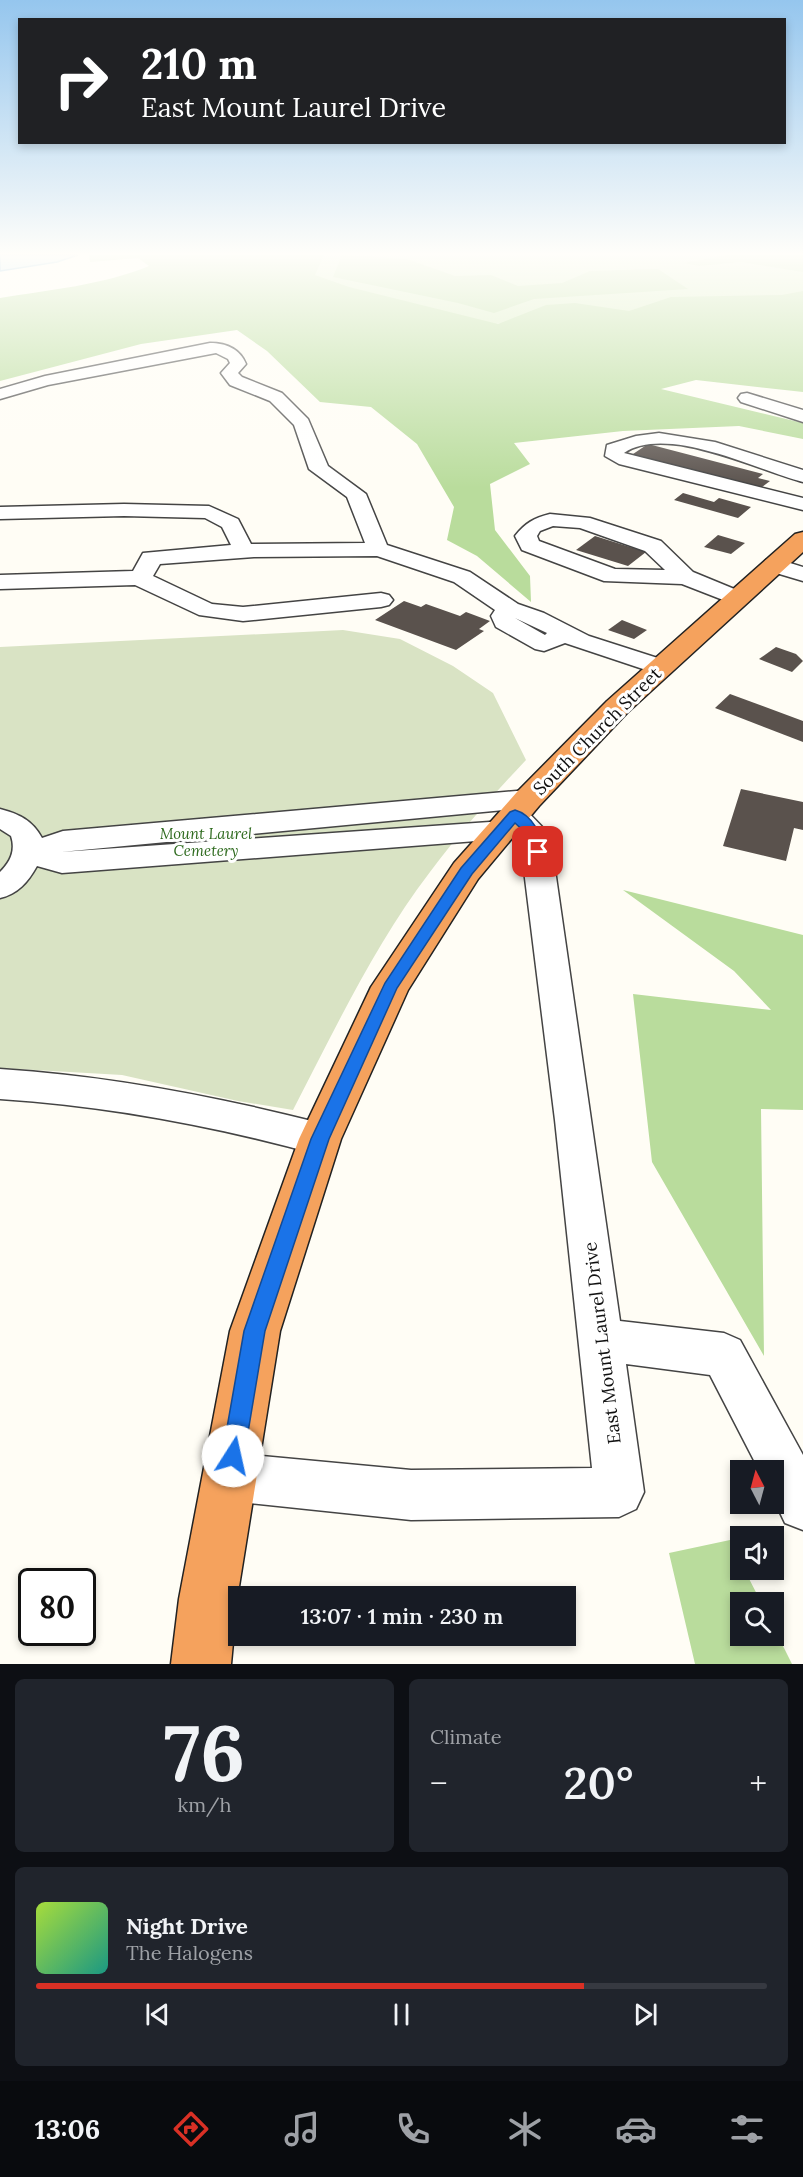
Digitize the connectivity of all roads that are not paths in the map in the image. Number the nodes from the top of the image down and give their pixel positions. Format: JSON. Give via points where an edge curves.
{"nodes":[{"id":1,"x":0,"y":394,"type":"edge"},
{"id":2,"x":747,"y":398,"type":"dead end"},
{"id":3,"x":803,"y":417,"type":"edge"},
{"id":4,"x":801,"y":475,"type":"edge"},
{"id":5,"x":780,"y":498,"type":"junction"},
{"id":6,"x":803,"y":504,"type":"edge"},
{"id":7,"x":0,"y":513,"type":"edge"},
{"id":8,"x":803,"y":539,"type":"edge"},
{"id":9,"x":378,"y":549,"type":"junction"},
{"id":10,"x":244,"y":550,"type":"junction"},
{"id":11,"x":788,"y":569,"type":"edge"},
{"id":12,"x":685,"y":577,"type":"junction"},
{"id":13,"x":139,"y":578,"type":"junction"},
{"id":14,"x":0,"y":582,"type":"edge"},
{"id":15,"x":736,"y":598,"type":"junction"},
{"id":16,"x":381,"y":600,"type":"dead end"},
{"id":17,"x":661,"y":667,"type":"junction"},
{"id":18,"x":515,"y":815,"type":"junction"},
{"id":19,"x":0,"y":818,"type":"edge"},
{"id":20,"x":419,"y":822,"type":"junction"},
{"id":21,"x":29,"y":853,"type":"junction"},
{"id":22,"x":0,"y":888,"type":"edge"},
{"id":23,"x":0,"y":1084,"type":"edge"},
{"id":24,"x":320,"y":1139,"type":"junction"},
{"id":25,"x":602,"y":1340,"type":"junction"},
{"id":26,"x":230,"y":1477,"type":"junction"},
{"id":27,"x":803,"y":1505,"type":"edge"},
{"id":28,"x":201,"y":1664,"type":"edge"}],
"edges":[{"from":1,"to":9,"type":"street","via":[[122,364],[219,348],[235,357],[238,364],[229,373],[236,381],[276,397],[302,423],[319,469],[356,494]]},
{"from":2,"to":3,"type":"street"},
{"from":4,"to":5,"type":"street"},
{"from":4,"to":5,"type":"street","via":[[702,445],[668,439],[628,441],[614,449],[615,456],[626,460]]},
{"from":5,"to":6,"type":"street"},
{"from":7,"to":10,"type":"street","via":[[209,512],[231,523]]},
{"from":8,"to":11,"type":"highway","name":"South Church Street"},
{"from":9,"to":10,"type":"street"},
{"from":9,"to":17,"type":"street","via":[[462,577],[512,611],[530,615],[582,642]]},
{"from":10,"to":13,"type":"street","via":[[151,558]]},
{"from":11,"to":15,"type":"highway","name":"South Church Street"},
{"from":12,"to":12,"type":"street","via":[[653,546],[583,522],[550,520],[533,527],[526,536],[530,545],[612,576]]},
{"from":12,"to":15,"type":"street"},
{"from":13,"to":14,"type":"street"},
{"from":13,"to":16,"type":"street","via":[[207,610],[224,612],[278,612]]},
{"from":15,"to":17,"type":"highway","name":"South Church Street"},
{"from":17,"to":18,"type":"highway","name":"South Church Street"},
{"from":18,"to":20,"type":"street"},
{"from":18,"to":20,"type":"street"},
{"from":18,"to":24,"type":"highway","name":"South Church Street","via":[[466,871],[390,987]]},
{"from":18,"to":25,"type":"street","name":"East Mount Laurel Drive","via":[[536,835]]},
{"from":19,"to":21,"type":"street","via":[[19,827],[28,839]]},
{"from":20,"to":21,"type":"street","via":[[63,841]]},
{"from":21,"to":22,"type":"street","via":[[23,868]]},
{"from":23,"to":24,"type":"street","via":[[70,1087],[230,1114]]},
{"from":24,"to":26,"type":"highway","name":"South Church Street","via":[[255,1331]]},
{"from":25,"to":26,"type":"street","name":"East Mount Laurel Drive","via":[[619,1492],[411,1495]]},
{"from":25,"to":27,"type":"street","via":[[724,1355]]},
{"from":26,"to":28,"type":"highway","name":"South Church Street","via":[[208,1599]]}]}
